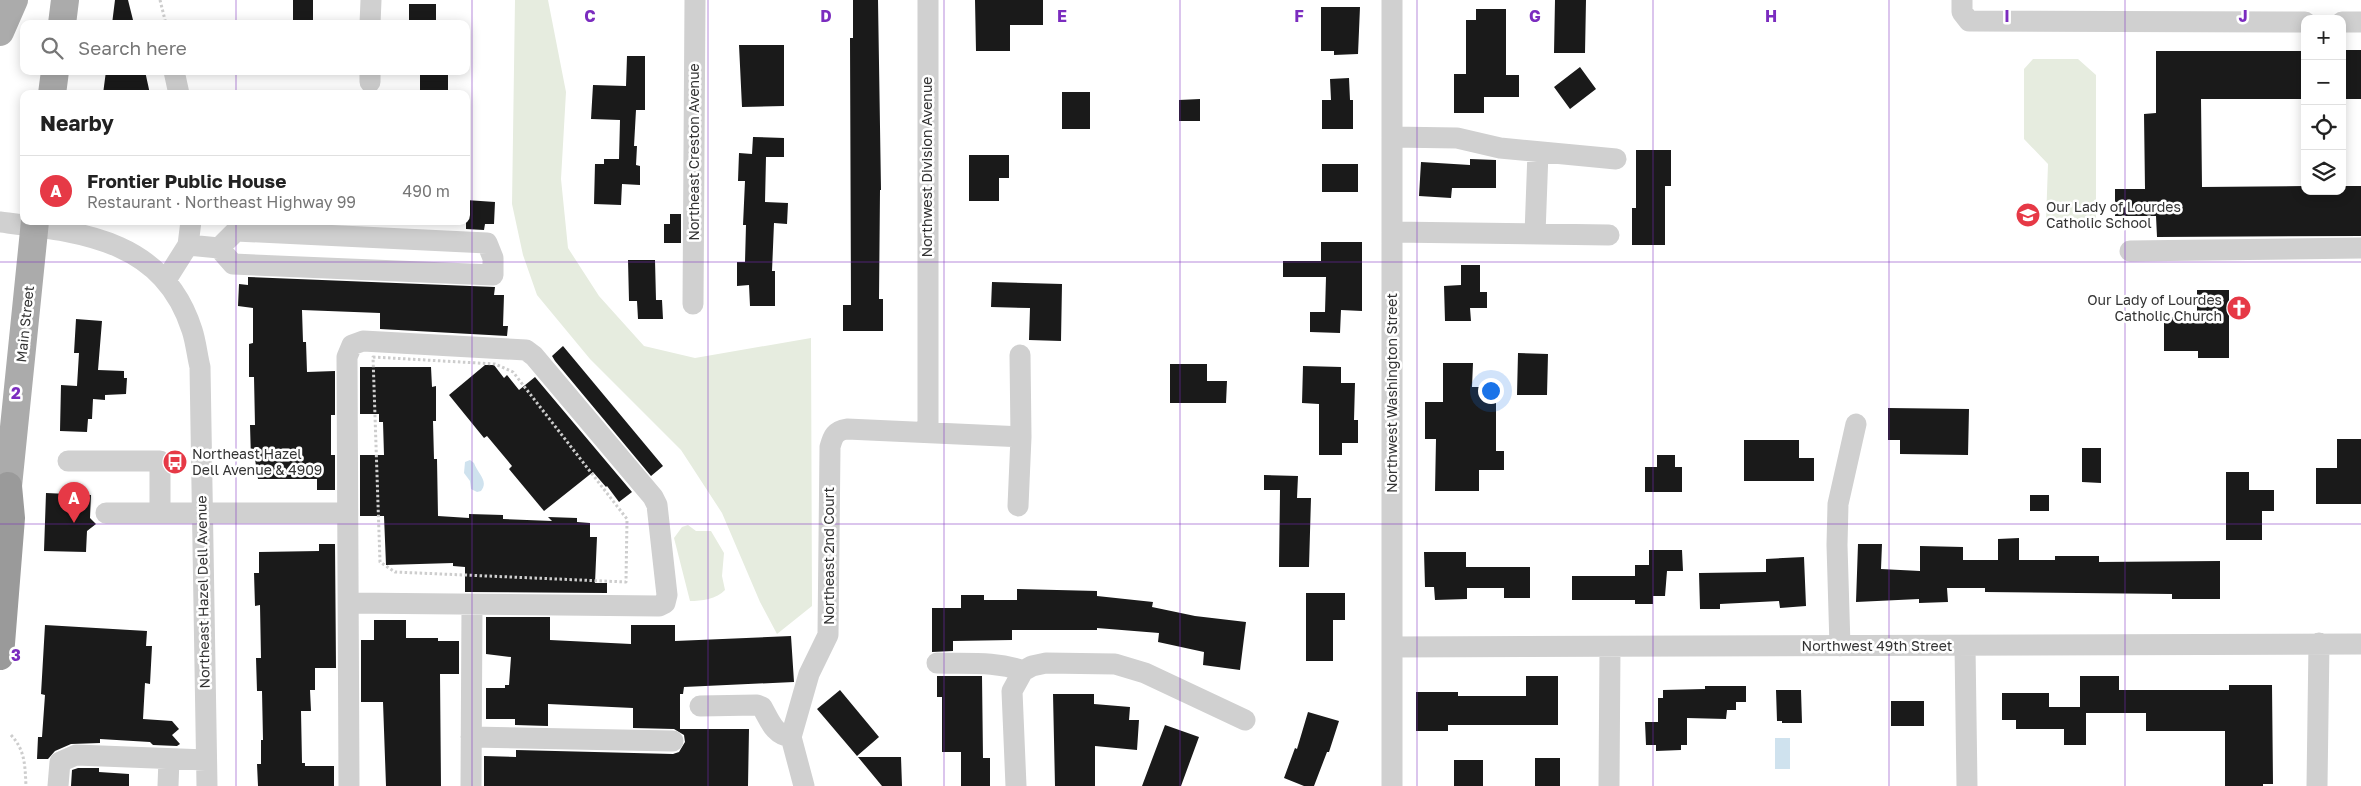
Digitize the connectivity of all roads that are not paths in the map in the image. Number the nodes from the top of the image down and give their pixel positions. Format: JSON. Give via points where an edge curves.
{"nodes":[{"id":1,"x":14,"y":0,"type":"edge"},
{"id":2,"x":65,"y":0,"type":"edge"},
{"id":3,"x":371,"y":0,"type":"edge"},
{"id":4,"x":695,"y":0,"type":"edge"},
{"id":5,"x":928,"y":0,"type":"edge"},
{"id":6,"x":1392,"y":0,"type":"edge"},
{"id":7,"x":1962,"y":6,"type":"edge"},
{"id":8,"x":62,"y":20,"type":"edge"},
{"id":9,"x":370,"y":20,"type":"edge"},
{"id":10,"x":2301,"y":22,"type":"edge"},
{"id":11,"x":2346,"y":22,"type":"edge"},
{"id":12,"x":2361,"y":22,"type":"edge"},
{"id":13,"x":0,"y":32,"type":"edge"},
{"id":14,"x":55,"y":75,"type":"edge"},
{"id":15,"x":175,"y":75,"type":"edge"},
{"id":16,"x":53,"y":90,"type":"edge"},
{"id":17,"x":178,"y":90,"type":"edge"},
{"id":18,"x":1392,"y":137,"type":"junction"},
{"id":19,"x":1538,"y":152,"type":"junction"},
{"id":20,"x":1616,"y":159,"type":"dead end"},
{"id":21,"x":0,"y":222,"type":"edge"},
{"id":22,"x":20,"y":223,"type":"edge"},
{"id":23,"x":35,"y":225,"type":"edge"},
{"id":24,"x":40,"y":225,"type":"edge"},
{"id":25,"x":190,"y":225,"type":"edge"},
{"id":26,"x":1392,"y":232,"type":"junction"},
{"id":27,"x":1535,"y":234,"type":"junction"},
{"id":28,"x":1609,"y":235,"type":"dead end"},
{"id":29,"x":188,"y":245,"type":"junction"},
{"id":30,"x":219,"y":248,"type":"junction"},
{"id":31,"x":2361,"y":248,"type":"edge"},
{"id":32,"x":2130,"y":250,"type":"dead end"},
{"id":33,"x":166,"y":280,"type":"junction"},
{"id":34,"x":693,"y":304,"type":"dead end"},
{"id":35,"x":1020,"y":355,"type":"dead end"},
{"id":36,"x":1856,"y":424,"type":"dead end"},
{"id":37,"x":928,"y":433,"type":"junction"},
{"id":38,"x":1020,"y":437,"type":"junction"},
{"id":39,"x":68,"y":461,"type":"dead end"},
{"id":40,"x":8,"y":486,"type":"junction"},
{"id":41,"x":1018,"y":506,"type":"dead end"},
{"id":42,"x":201,"y":512,"type":"junction"},
{"id":43,"x":106,"y":513,"type":"dead end"},
{"id":44,"x":160,"y":513,"type":"junction"},
{"id":45,"x":346,"y":513,"type":"junction"},
{"id":46,"x":0,"y":514,"type":"edge"},
{"id":47,"x":349,"y":603,"type":"junction"},
{"id":48,"x":472,"y":604,"type":"junction"},
{"id":49,"x":2319,"y":643,"type":"junction"},
{"id":50,"x":2361,"y":644,"type":"edge"},
{"id":51,"x":1840,"y":646,"type":"junction"},
{"id":52,"x":1965,"y":646,"type":"junction"},
{"id":53,"x":1392,"y":647,"type":"junction"},
{"id":54,"x":1610,"y":647,"type":"junction"},
{"id":55,"x":0,"y":656,"type":"edge"},
{"id":56,"x":937,"y":663,"type":"dead end"},
{"id":57,"x":1024,"y":671,"type":"junction"},
{"id":58,"x":700,"y":706,"type":"dead end"},
{"id":59,"x":1245,"y":720,"type":"dead end"},
{"id":60,"x":790,"y":737,"type":"junction"},
{"id":61,"x":471,"y":738,"type":"junction"},
{"id":62,"x":672,"y":741,"type":"dead end"},
{"id":63,"x":169,"y":759,"type":"junction"},
{"id":64,"x":206,"y":760,"type":"junction"},
{"id":65,"x":58,"y":786,"type":"edge"},
{"id":66,"x":168,"y":786,"type":"edge"},
{"id":67,"x":207,"y":786,"type":"edge"},
{"id":68,"x":349,"y":786,"type":"edge"},
{"id":69,"x":471,"y":786,"type":"edge"},
{"id":70,"x":804,"y":786,"type":"edge"},
{"id":71,"x":1016,"y":786,"type":"edge"},
{"id":72,"x":1392,"y":786,"type":"edge"},
{"id":73,"x":1609,"y":786,"type":"edge"},
{"id":74,"x":1967,"y":786,"type":"edge"},
{"id":75,"x":2317,"y":786,"type":"edge"}],
"edges":[{"from":1,"to":13,"type":"main road"},
{"from":2,"to":8,"type":"main road"},
{"from":3,"to":9,"type":"street"},
{"from":4,"to":34,"type":"street","name":"Northeast Creston Avenue"},
{"from":5,"to":37,"type":"street","name":"Northwest Division Avenue"},
{"from":6,"to":18,"type":"street","name":"Northwest Washington Street"},
{"from":7,"to":10,"type":"street","via":[[1969,21]]},
{"from":11,"to":12,"type":"street"},
{"from":14,"to":16,"type":"main road"},
{"from":15,"to":17,"type":"street"},
{"from":18,"to":19,"type":"street","via":[[1457,138],[1500,148]]},
{"from":18,"to":26,"type":"street","name":"Northwest Washington Street"},
{"from":19,"to":20,"type":"street"},
{"from":19,"to":27,"type":"street"},
{"from":21,"to":22,"type":"street","name":"Northeast Hazel Dell Avenue"},
{"from":23,"to":40,"type":"main road","name":"Main Street"},
{"from":24,"to":33,"type":"street","name":"Northeast Hazel Dell Avenue","via":[[113,243],[142,258]]},
{"from":25,"to":29,"type":"street"},
{"from":26,"to":27,"type":"street"},
{"from":26,"to":53,"type":"street","name":"Northwest Washington Street"},
{"from":27,"to":28,"type":"street"},
{"from":29,"to":30,"type":"street"},
{"from":29,"to":33,"type":"street"},
{"from":30,"to":30,"type":"street","via":[[233,264],[493,275],[493,258],[487,243],[236,231]]},
{"from":31,"to":32,"type":"street"},
{"from":33,"to":42,"type":"street","name":"Northeast Hazel Dell Avenue","via":[[192,330],[200,367]]},
{"from":35,"to":38,"type":"street"},
{"from":36,"to":51,"type":"street","via":[[1838,504]]},
{"from":37,"to":38,"type":"street"},
{"from":37,"to":60,"type":"street","name":"Northeast 2nd Court","via":[[847,429],[833,436],[830,447],[828,635],[809,674]]},
{"from":38,"to":41,"type":"street"},
{"from":39,"to":44,"type":"street","via":[[160,461]]},
{"from":40,"to":46,"type":"main road","name":"Main Street"},
{"from":40,"to":55,"type":"highway","via":[[11,518]]},
{"from":42,"to":44,"type":"street"},
{"from":42,"to":45,"type":"street"},
{"from":42,"to":64,"type":"street","name":"Northeast Hazel Dell Avenue"},
{"from":43,"to":44,"type":"street"},
{"from":45,"to":47,"type":"street"},
{"from":45,"to":48,"type":"street","via":[[347,356],[352,345],[359,341],[521,348],[531,353],[654,500],[667,597],[665,603],[655,607]]},
{"from":47,"to":48,"type":"street"},
{"from":47,"to":68,"type":"street"},
{"from":48,"to":61,"type":"street"},
{"from":49,"to":50,"type":"street","name":"Northwest 49th Street"},
{"from":49,"to":52,"type":"street","name":"Northwest 49th Street"},
{"from":49,"to":75,"type":"street"},
{"from":51,"to":52,"type":"street","name":"Northwest 49th Street"},
{"from":51,"to":54,"type":"street","name":"Northwest 49th Street"},
{"from":52,"to":74,"type":"street"},
{"from":53,"to":54,"type":"street","name":"Northwest 49th Street"},
{"from":53,"to":72,"type":"street","name":"Northwest Washington Street"},
{"from":54,"to":73,"type":"street"},
{"from":56,"to":57,"type":"street","via":[[993,664]]},
{"from":57,"to":59,"type":"street","via":[[1046,663],[1115,664],[1145,673]]},
{"from":57,"to":71,"type":"street","via":[[1012,691]]},
{"from":58,"to":60,"type":"street","via":[[762,707],[773,728],[782,736]]},
{"from":60,"to":70,"type":"street"},
{"from":61,"to":62,"type":"street"},
{"from":61,"to":69,"type":"street"},
{"from":63,"to":64,"type":"street"},
{"from":63,"to":65,"type":"street","via":[[76,755],[60,762]]},
{"from":63,"to":66,"type":"street"},
{"from":64,"to":67,"type":"street","name":"Northeast Hazel Dell Avenue"}]}
